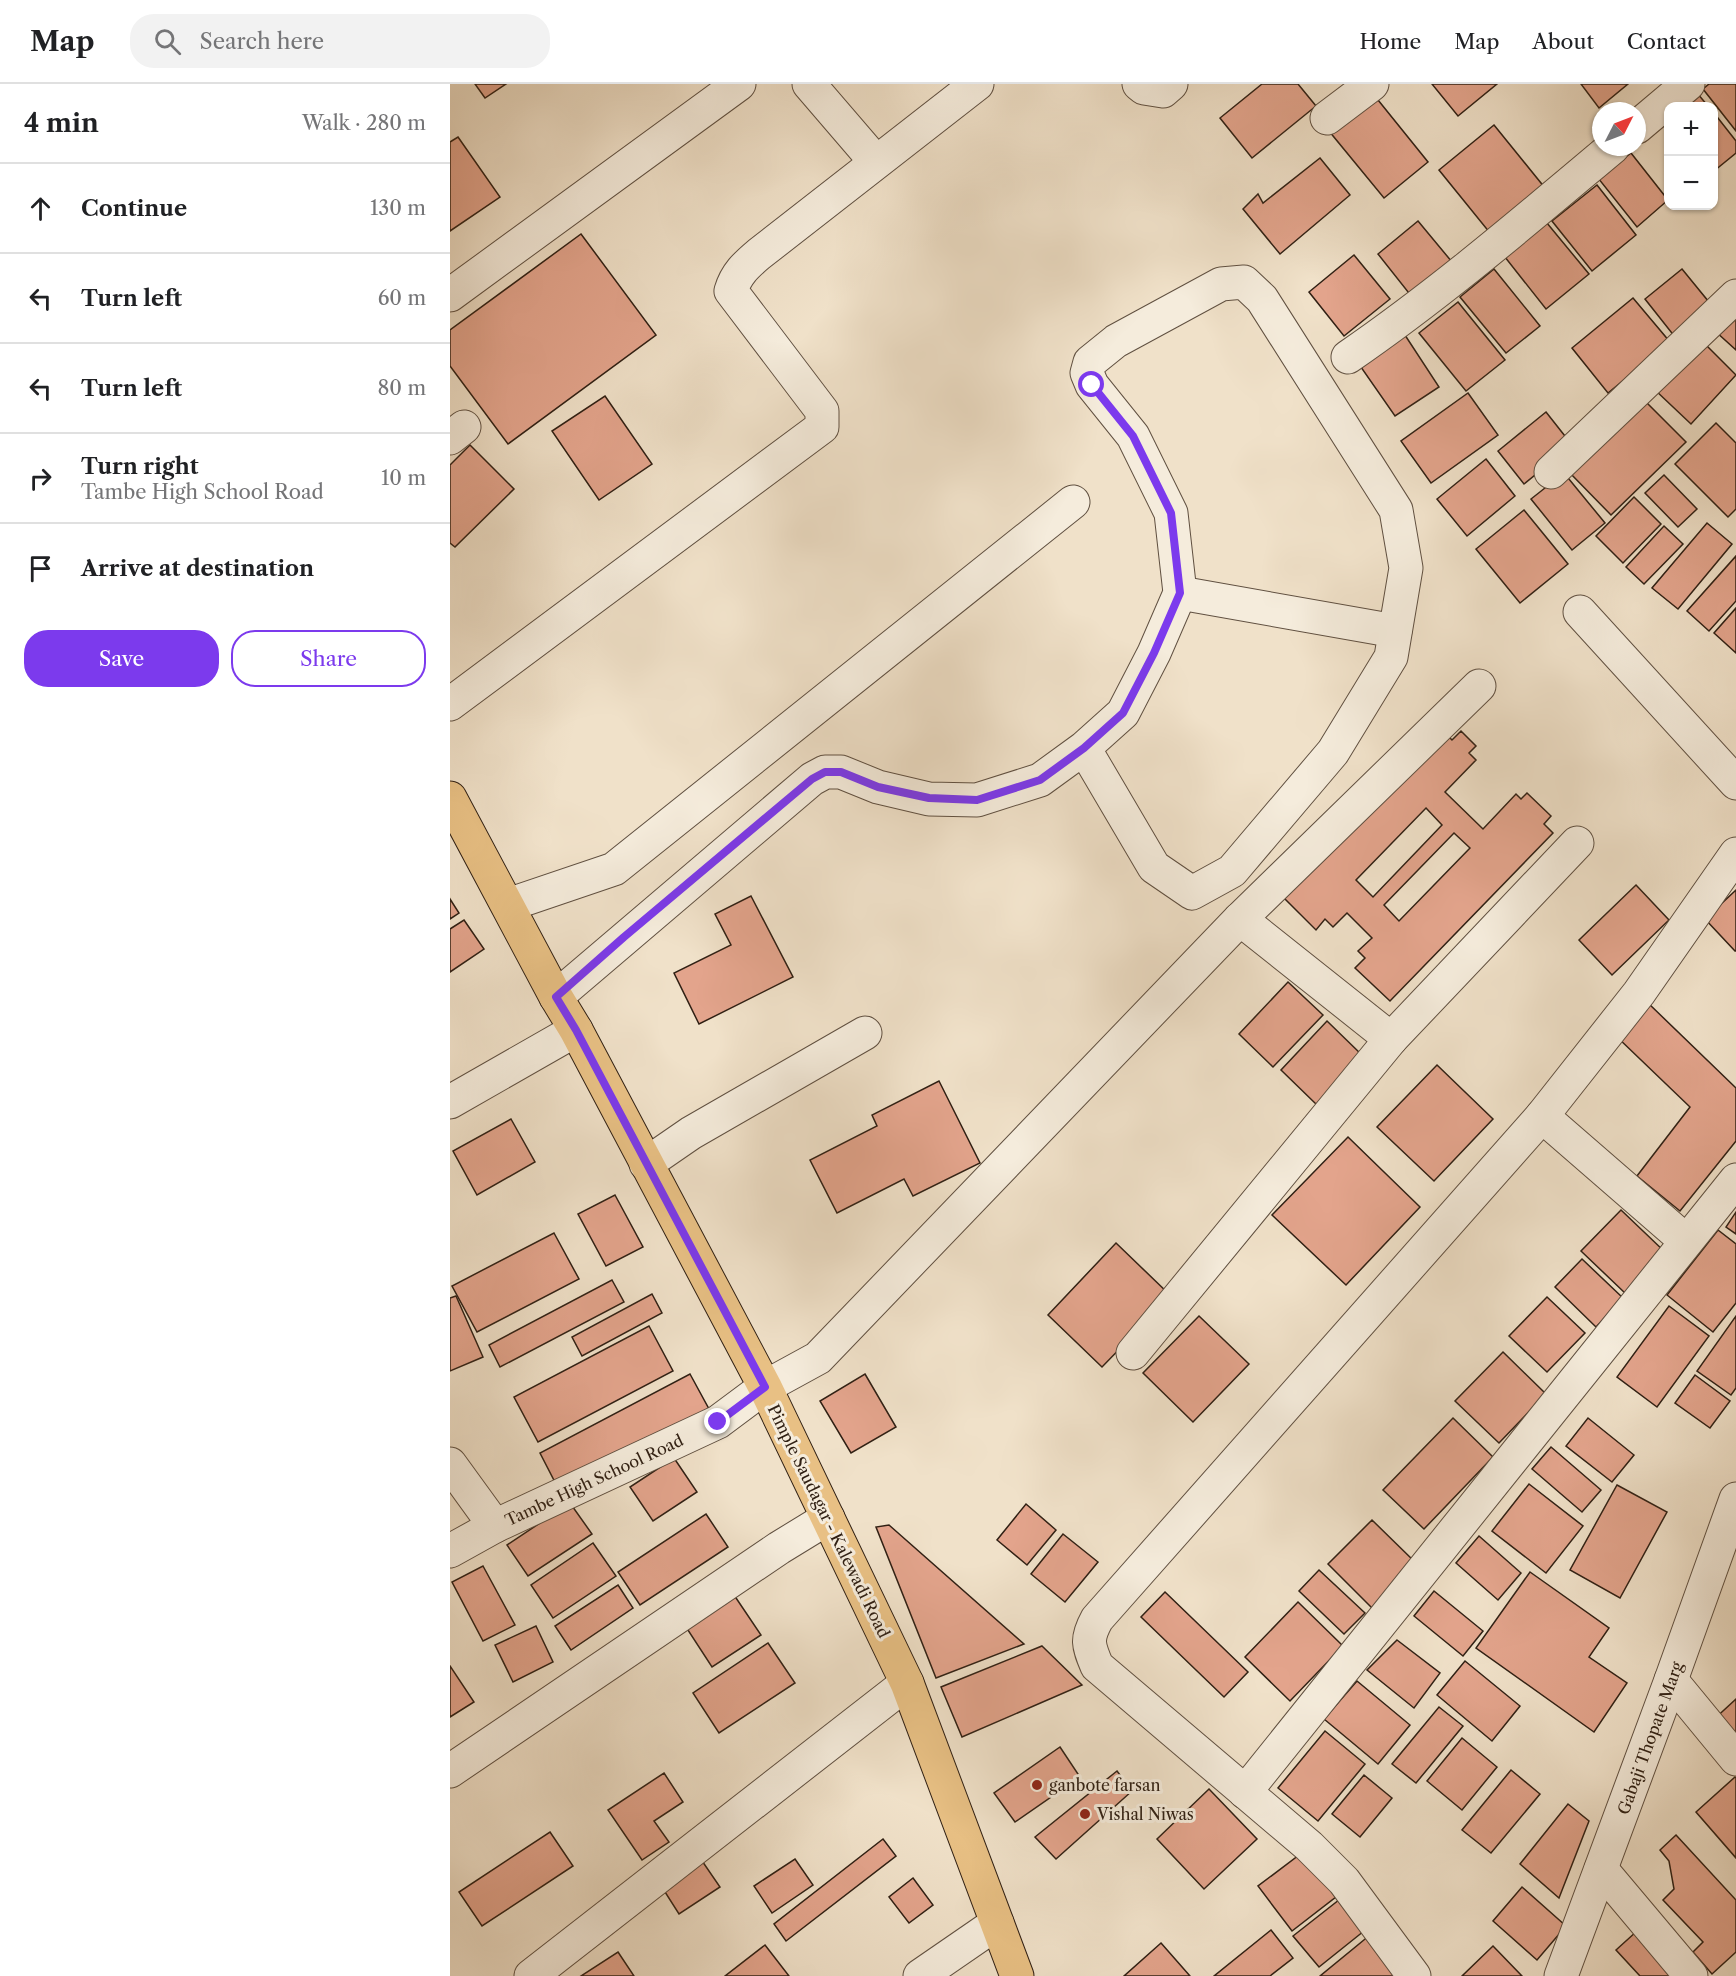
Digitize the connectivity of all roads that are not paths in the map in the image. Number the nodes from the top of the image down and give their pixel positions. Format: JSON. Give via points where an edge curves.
{"nodes":[{"id":1,"x":809,"y":84,"type":"edge"},
{"id":2,"x":977,"y":84,"type":"edge"},
{"id":3,"x":1139,"y":84,"type":"edge"},
{"id":4,"x":1172,"y":84,"type":"edge"},
{"id":5,"x":1372,"y":84,"type":"edge"},
{"id":6,"x":1688,"y":84,"type":"edge"},
{"id":7,"x":737,"y":86,"type":"edge"},
{"id":8,"x":1327,"y":118,"type":"dead end"},
{"id":9,"x":1646,"y":119,"type":"edge"},
{"id":10,"x":1602,"y":156,"type":"edge"},
{"id":11,"x":876,"y":162,"type":"junction"},
{"id":12,"x":450,"y":295,"type":"edge"},
{"id":13,"x":1736,"y":296,"type":"edge"},
{"id":14,"x":1348,"y":357,"type":"dead end"},
{"id":15,"x":1551,"y":472,"type":"dead end"},
{"id":16,"x":1072,"y":502,"type":"dead end"},
{"id":17,"x":1180,"y":593,"type":"junction"},
{"id":18,"x":1580,"y":612,"type":"dead end"},
{"id":19,"x":1395,"y":631,"type":"junction"},
{"id":20,"x":1479,"y":686,"type":"dead end"},
{"id":21,"x":450,"y":704,"type":"edge"},
{"id":22,"x":1084,"y":748,"type":"junction"},
{"id":23,"x":1736,"y":783,"type":"edge"},
{"id":24,"x":450,"y":798,"type":"edge"},
{"id":25,"x":1577,"y":843,"type":"dead end"},
{"id":26,"x":1736,"y":854,"type":"edge"},
{"id":27,"x":508,"y":905,"type":"junction"},
{"id":28,"x":1240,"y":919,"type":"junction"},
{"id":29,"x":556,"y":997,"type":"junction"},
{"id":30,"x":576,"y":1030,"type":"junction"},
{"id":31,"x":865,"y":1033,"type":"dead end"},
{"id":32,"x":1391,"y":1039,"type":"junction"},
{"id":33,"x":450,"y":1102,"type":"edge"},
{"id":34,"x":1542,"y":1116,"type":"junction"},
{"id":35,"x":646,"y":1164,"type":"junction"},
{"id":36,"x":1736,"y":1180,"type":"edge"},
{"id":37,"x":1686,"y":1241,"type":"junction"},
{"id":38,"x":1133,"y":1353,"type":"dead end"},
{"id":39,"x":765,"y":1387,"type":"junction"},
{"id":40,"x":450,"y":1464,"type":"edge"},
{"id":41,"x":1736,"y":1498,"type":"edge"},
{"id":42,"x":828,"y":1518,"type":"junction"},
{"id":43,"x":495,"y":1526,"type":"junction"},
{"id":44,"x":450,"y":1551,"type":"edge"},
{"id":45,"x":1671,"y":1680,"type":"junction"},
{"id":46,"x":908,"y":1683,"type":"junction"},
{"id":47,"x":1736,"y":1759,"type":"edge"},
{"id":48,"x":450,"y":1771,"type":"edge"},
{"id":49,"x":1245,"y":1792,"type":"junction"},
{"id":50,"x":1601,"y":1869,"type":"junction"},
{"id":51,"x":997,"y":1923,"type":"junction"},
{"id":52,"x":531,"y":1976,"type":"edge"},
{"id":53,"x":920,"y":1976,"type":"edge"},
{"id":54,"x":1017,"y":1976,"type":"edge"},
{"id":55,"x":1414,"y":1976,"type":"edge"},
{"id":56,"x":1561,"y":1976,"type":"edge"},
{"id":57,"x":1691,"y":1976,"type":"edge"}],
"edges":[{"from":1,"to":11,"type":"street"},
{"from":2,"to":11,"type":"street"},
{"from":3,"to":4,"type":"street","via":[[1163,90]]},
{"from":5,"to":8,"type":"street"},
{"from":6,"to":9,"type":"street"},
{"from":7,"to":12,"type":"street"},
{"from":10,"to":14,"type":"street","via":[[1465,269]]},
{"from":11,"to":21,"type":"street","via":[[759,254],[738,273],[731,291],[822,411],[822,427]]},
{"from":13,"to":15,"type":"street"},
{"from":16,"to":27,"type":"street","via":[[614,869]]},
{"from":17,"to":19,"type":"street"},
{"from":17,"to":19,"type":"street","via":[[1171,513],[1133,436],[1092,385],[1087,373],[1089,362],[1116,341],[1221,284],[1244,282],[1262,299],[1396,510],[1406,568]]},
{"from":17,"to":22,"type":"street","via":[[1123,713]]},
{"from":18,"to":23,"type":"street"},
{"from":19,"to":22,"type":"street","via":[[1390,657],[1333,752],[1232,871],[1192,893],[1154,867]]},
{"from":20,"to":28,"type":"street","name":"Tambe High School Road"},
{"from":22,"to":29,"type":"street","via":[[1040,780],[977,800],[929,798],[878,787],[841,772],[825,772]]},
{"from":24,"to":27,"type":"main road","name":"Pimple Saudagar - Kalewadi Road"},
{"from":25,"to":32,"type":"street"},
{"from":26,"to":34,"type":"street","via":[[1639,993]]},
{"from":27,"to":29,"type":"main road","name":"Pimple Saudagar - Kalewadi Road"},
{"from":28,"to":32,"type":"street"},
{"from":28,"to":39,"type":"street","name":"Tambe High School Road","via":[[818,1358]]},
{"from":29,"to":30,"type":"main road","name":"Pimple Saudagar - Kalewadi Road"},
{"from":30,"to":33,"type":"street"},
{"from":30,"to":35,"type":"main road","name":"Pimple Saudagar - Kalewadi Road"},
{"from":31,"to":35,"type":"street","via":[[691,1133]]},
{"from":32,"to":38,"type":"street"},
{"from":34,"to":37,"type":"street"},
{"from":34,"to":49,"type":"street","via":[[1097,1619],[1089,1633],[1090,1650],[1097,1666]]},
{"from":35,"to":39,"type":"main road","name":"Pimple Saudagar - Kalewadi Road"},
{"from":36,"to":37,"type":"street"},
{"from":37,"to":49,"type":"street"},
{"from":39,"to":42,"type":"main road","name":"Pimple Saudagar - Kalewadi Road"},
{"from":39,"to":43,"type":"street","name":"Tambe High School Road","via":[[718,1422]]},
{"from":40,"to":43,"type":"street"},
{"from":41,"to":45,"type":"street","name":"Gabaji Thopate Marg"},
{"from":42,"to":46,"type":"main road","name":"Pimple Saudagar - Kalewadi Road"},
{"from":42,"to":48,"type":"street"},
{"from":43,"to":44,"type":"street","name":"Tambe High School Road"},
{"from":45,"to":47,"type":"street"},
{"from":45,"to":50,"type":"street","name":"Gabaji Thopate Marg"},
{"from":46,"to":51,"type":"main road","name":"Pimple Saudagar - Kalewadi Road"},
{"from":46,"to":52,"type":"street"},
{"from":49,"to":55,"type":"street","via":[[1310,1846],[1344,1881]]},
{"from":50,"to":56,"type":"street","name":"Gabaji Thopate Marg"},
{"from":50,"to":57,"type":"street"},
{"from":51,"to":53,"type":"street"},
{"from":51,"to":54,"type":"main road","name":"Pimple Saudagar - Kalewadi Road"}]}
